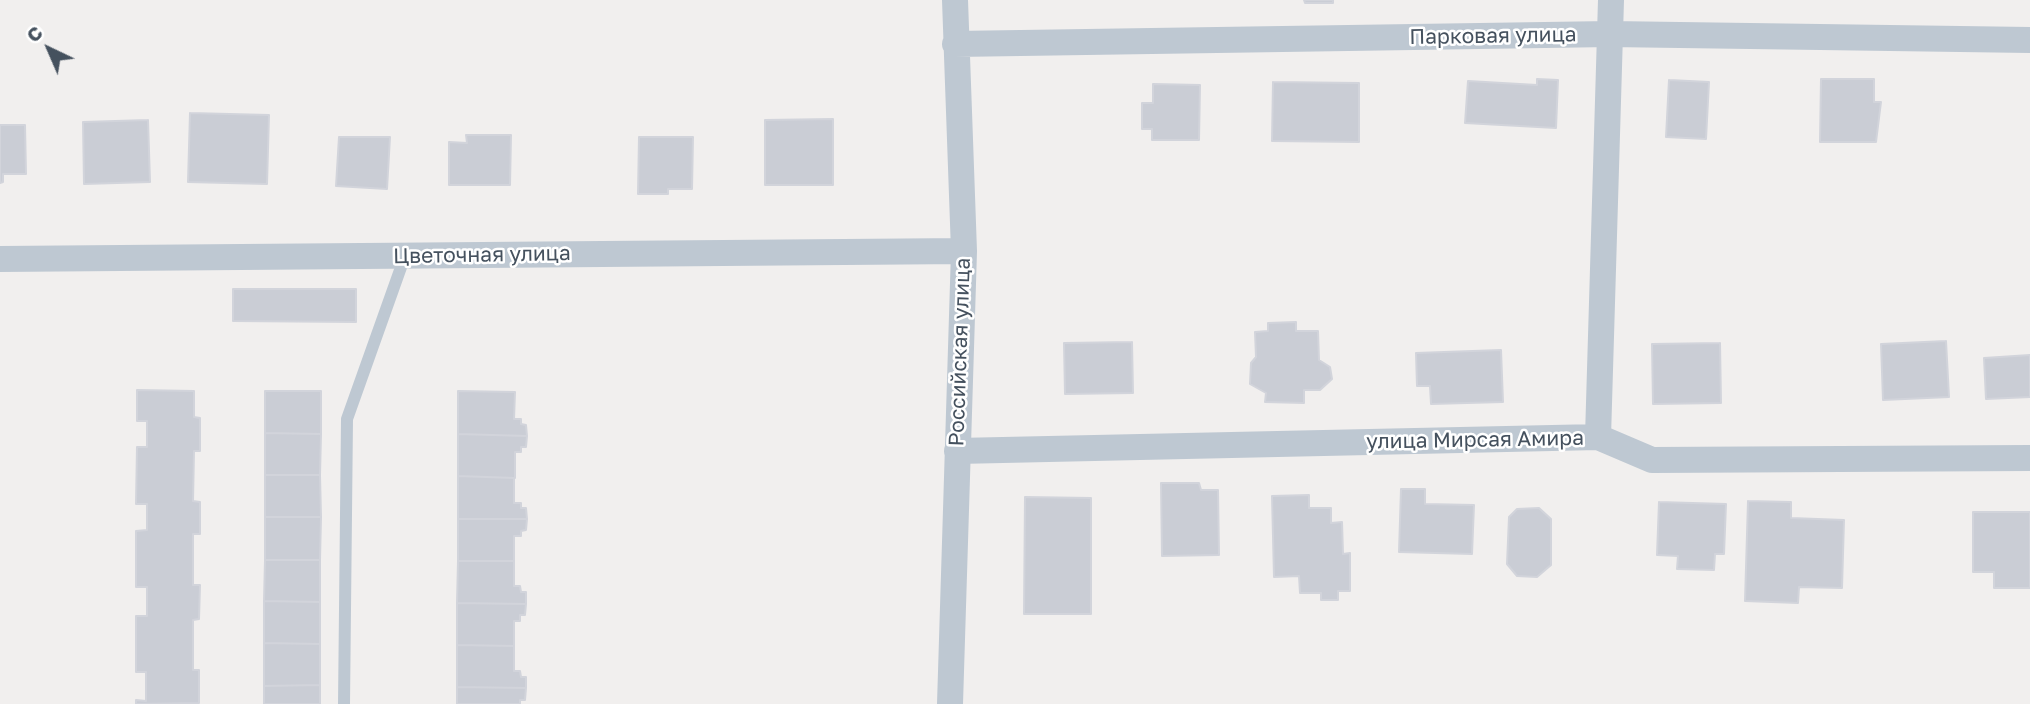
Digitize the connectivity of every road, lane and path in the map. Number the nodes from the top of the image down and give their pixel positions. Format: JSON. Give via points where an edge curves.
{"nodes":[{"id":1,"x":955,"y":0,"type":"edge"},
{"id":2,"x":1611,"y":0,"type":"edge"},
{"id":3,"x":1611,"y":34,"type":"junction"},
{"id":4,"x":2030,"y":40,"type":"edge"},
{"id":5,"x":955,"y":44,"type":"junction"},
{"id":6,"x":964,"y":251,"type":"junction"},
{"id":7,"x":405,"y":256,"type":"junction"},
{"id":8,"x":0,"y":259,"type":"edge"},
{"id":9,"x":1598,"y":437,"type":"junction"},
{"id":10,"x":957,"y":451,"type":"junction"},
{"id":11,"x":2030,"y":458,"type":"edge"},
{"id":12,"x":344,"y":704,"type":"edge"},
{"id":13,"x":950,"y":704,"type":"edge"}],
"edges":[{"from":1,"to":5,"type":"street","name":"Российская улица"},
{"from":2,"to":3,"type":"street"},
{"from":3,"to":4,"type":"street","name":"Парковая улица"},
{"from":3,"to":5,"type":"street","name":"Парковая улица"},
{"from":3,"to":9,"type":"street"},
{"from":5,"to":6,"type":"street","name":"Российская улица"},
{"from":6,"to":7,"type":"street","name":"Цветочная улица"},
{"from":6,"to":10,"type":"street","name":"Российская улица"},
{"from":7,"to":8,"type":"street","name":"Цветочная улица"},
{"from":7,"to":12,"type":"lane","via":[[347,419]]},
{"from":9,"to":10,"type":"street","name":"улица Мирсая Амира"},
{"from":9,"to":11,"type":"street","name":"улица Мирсая Амира","via":[[1652,460]]},
{"from":10,"to":13,"type":"street","name":"Российская улица"}]}
